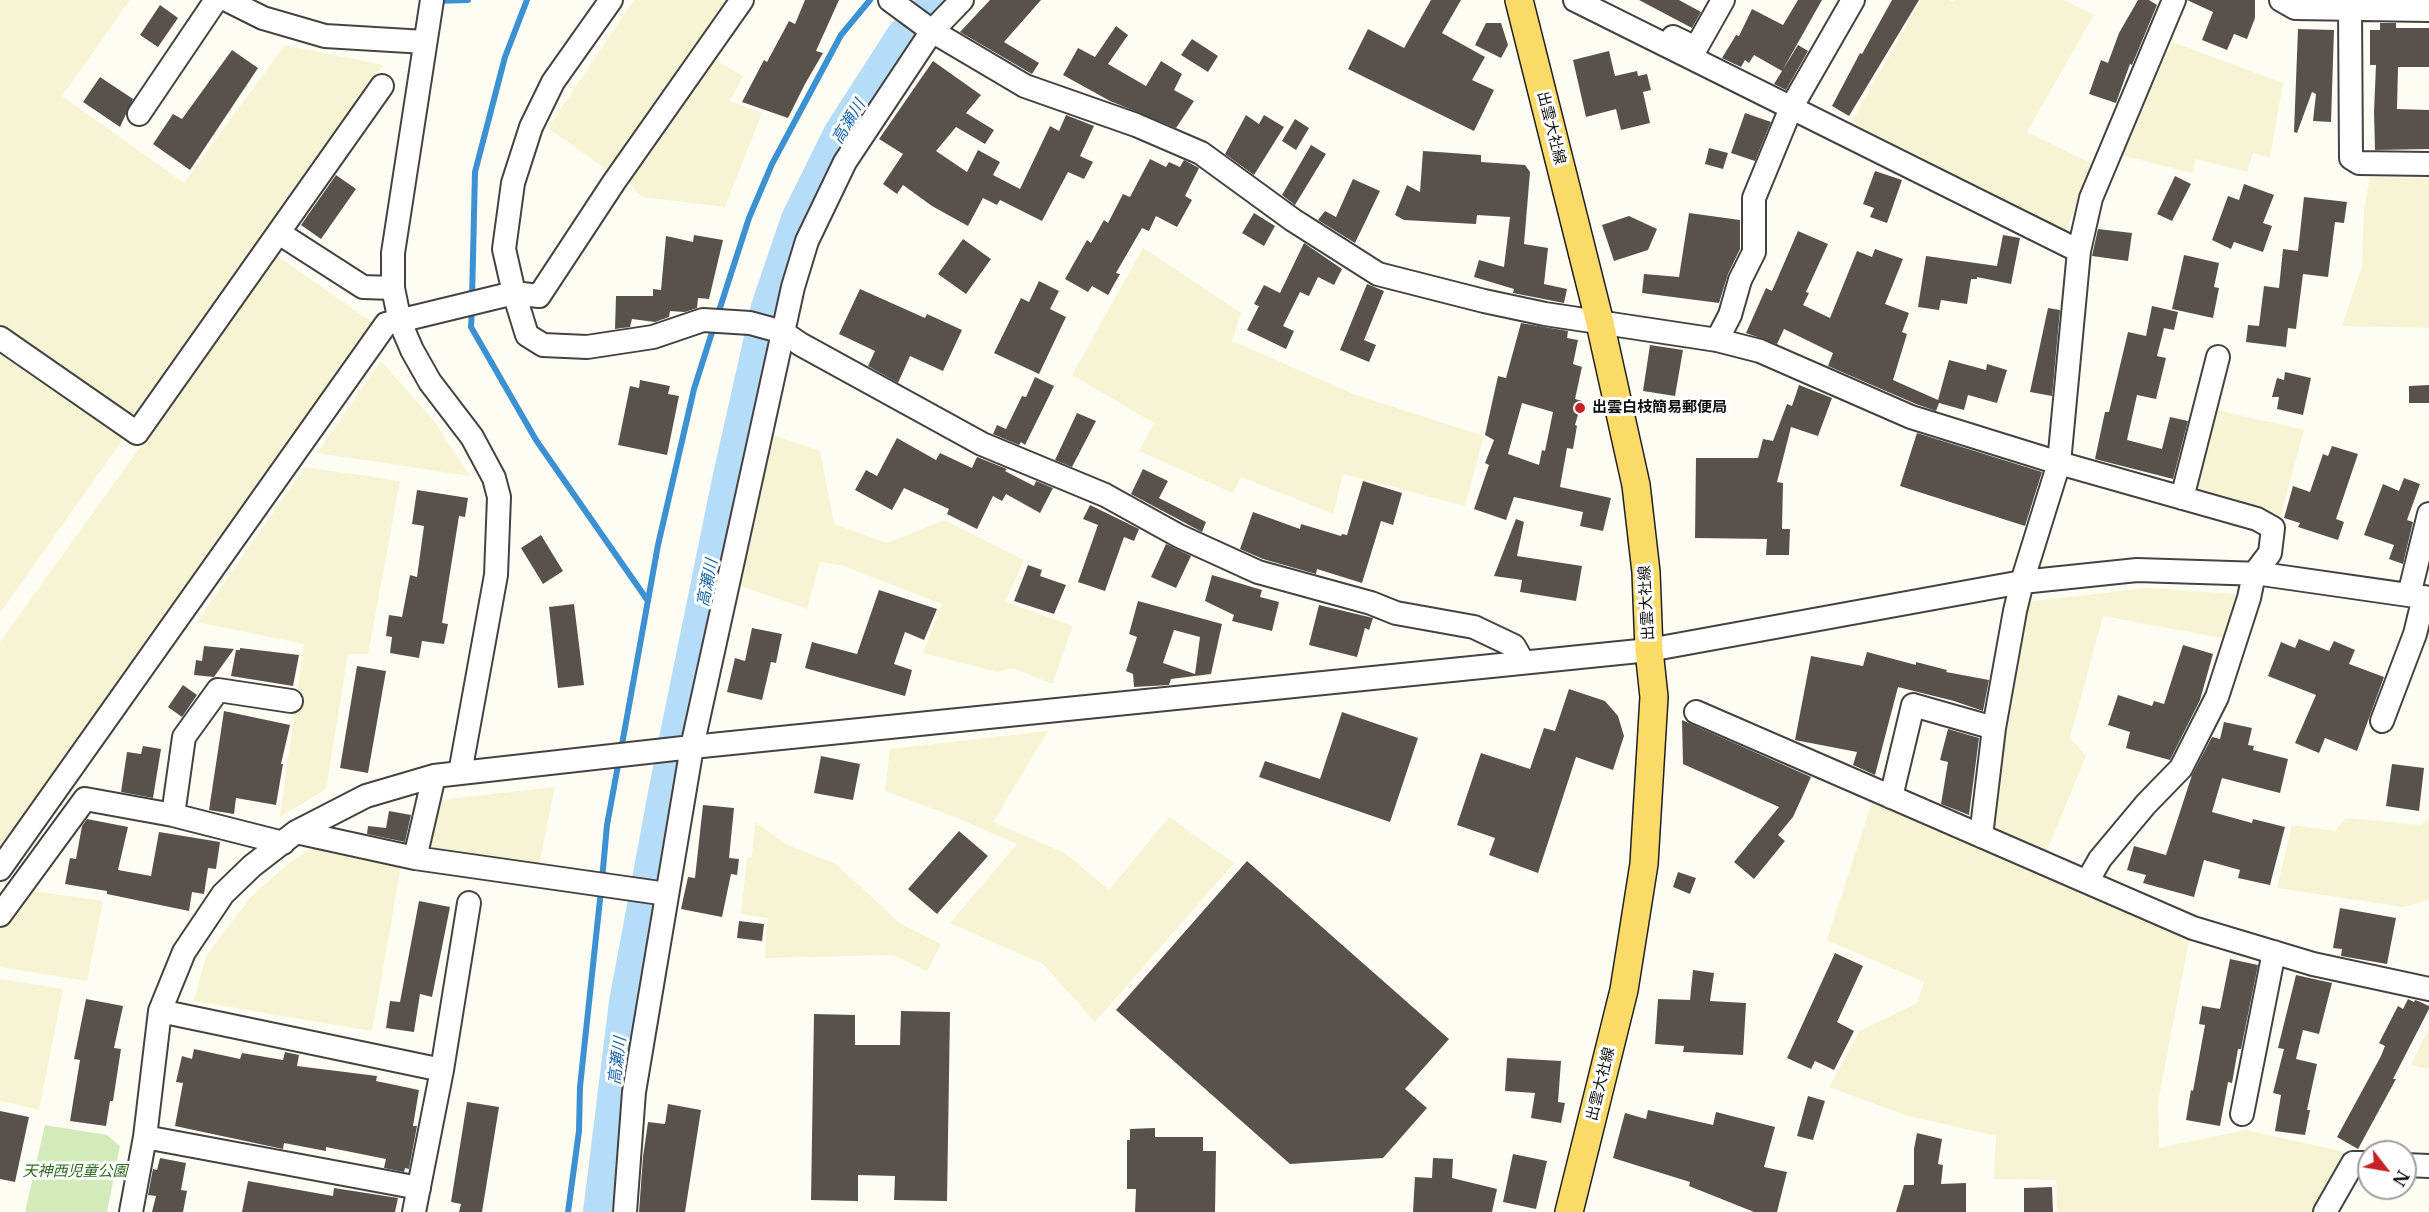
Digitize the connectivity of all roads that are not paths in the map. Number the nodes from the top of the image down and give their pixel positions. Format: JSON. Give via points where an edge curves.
{"nodes":[{"id":1,"x":216,"y":0,"type":"edge"},
{"id":2,"x":227,"y":0,"type":"edge"},
{"id":3,"x":611,"y":0,"type":"edge"},
{"id":4,"x":742,"y":0,"type":"edge"},
{"id":5,"x":890,"y":0,"type":"edge"},
{"id":6,"x":962,"y":0,"type":"edge"},
{"id":7,"x":1519,"y":0,"type":"edge"},
{"id":8,"x":1575,"y":0,"type":"edge"},
{"id":9,"x":1599,"y":0,"type":"edge"},
{"id":10,"x":1723,"y":0,"type":"edge"},
{"id":11,"x":1853,"y":0,"type":"edge"},
{"id":12,"x":2174,"y":0,"type":"edge"},
{"id":13,"x":2282,"y":0,"type":"edge"},
{"id":14,"x":2350,"y":9,"type":"junction"},
{"id":15,"x":430,"y":10,"type":"edge"},
{"id":16,"x":2429,"y":10,"type":"edge"},
{"id":17,"x":932,"y":31,"type":"junction"},
{"id":18,"x":425,"y":42,"type":"junction"},
{"id":19,"x":382,"y":86,"type":"dead end"},
{"id":20,"x":1791,"y":108,"type":"junction"},
{"id":21,"x":139,"y":114,"type":"dead end"},
{"id":22,"x":2429,"y":164,"type":"edge"},
{"id":23,"x":279,"y":233,"type":"junction"},
{"id":24,"x":2079,"y":252,"type":"junction"},
{"id":25,"x":393,"y":288,"type":"junction"},
{"id":26,"x":514,"y":293,"type":"junction"},
{"id":27,"x":400,"y":322,"type":"junction"},
{"id":28,"x":1600,"y":323,"type":"junction"},
{"id":29,"x":783,"y":332,"type":"junction"},
{"id":30,"x":0,"y":338,"type":"edge"},
{"id":31,"x":1717,"y":340,"type":"junction"},
{"id":32,"x":2218,"y":357,"type":"dead end"},
{"id":33,"x":2059,"y":463,"type":"junction"},
{"id":34,"x":2182,"y":498,"type":"junction"},
{"id":35,"x":2429,"y":514,"type":"edge"},
{"id":36,"x":2254,"y":574,"type":"junction"},
{"id":37,"x":2022,"y":582,"type":"junction"},
{"id":38,"x":2421,"y":597,"type":"edge"},
{"id":39,"x":1649,"y":650,"type":"junction"},
{"id":40,"x":1523,"y":662,"type":"junction"},
{"id":41,"x":291,"y":701,"type":"dead end"},
{"id":42,"x":1696,"y":712,"type":"dead end"},
{"id":43,"x":2382,"y":721,"type":"dead end"},
{"id":44,"x":1994,"y":728,"type":"junction"},
{"id":45,"x":692,"y":747,"type":"junction"},
{"id":46,"x":460,"y":773,"type":"junction"},
{"id":47,"x":434,"y":776,"type":"junction"},
{"id":48,"x":1891,"y":797,"type":"junction"},
{"id":49,"x":173,"y":815,"type":"junction"},
{"id":50,"x":1980,"y":836,"type":"junction"},
{"id":51,"x":290,"y":838,"type":"junction"},
{"id":52,"x":415,"y":858,"type":"junction"},
{"id":53,"x":0,"y":869,"type":"edge"},
{"id":54,"x":2086,"y":882,"type":"junction"},
{"id":55,"x":667,"y":894,"type":"junction"},
{"id":56,"x":469,"y":903,"type":"dead end"},
{"id":57,"x":0,"y":915,"type":"edge"},
{"id":58,"x":2274,"y":952,"type":"junction"},
{"id":59,"x":2429,"y":989,"type":"edge"},
{"id":60,"x":160,"y":1011,"type":"junction"},
{"id":61,"x":442,"y":1070,"type":"junction"},
{"id":62,"x":2242,"y":1114,"type":"dead end"},
{"id":63,"x":145,"y":1137,"type":"junction"},
{"id":64,"x":2357,"y":1163,"type":"edge"},
{"id":65,"x":419,"y":1188,"type":"junction"},
{"id":66,"x":130,"y":1212,"type":"edge"},
{"id":67,"x":414,"y":1212,"type":"edge"},
{"id":68,"x":625,"y":1212,"type":"edge"},
{"id":69,"x":1569,"y":1212,"type":"edge"},
{"id":70,"x":2325,"y":1212,"type":"edge"}],
"edges":[{"from":1,"to":21,"type":"street"},
{"from":2,"to":18,"type":"street","via":[[263,18],[326,36]]},
{"from":3,"to":26,"type":"street","via":[[553,81],[531,127],[513,183],[504,249]]},
{"from":4,"to":26,"type":"street","via":[[538,296]]},
{"from":5,"to":17,"type":"street"},
{"from":6,"to":17,"type":"street"},
{"from":7,"to":28,"type":"main road","name":"出雲大社線"},
{"from":8,"to":20,"type":"street"},
{"from":9,"to":10,"type":"street","via":[[1696,48]]},
{"from":11,"to":20,"type":"street"},
{"from":12,"to":24,"type":"street","via":[[2091,198]]},
{"from":13,"to":14,"type":"street","via":[[2295,8]]},
{"from":14,"to":16,"type":"street"},
{"from":14,"to":22,"type":"street","via":[[2351,158],[2359,163]]},
{"from":15,"to":18,"type":"street"},
{"from":17,"to":28,"type":"street","via":[[1024,86],[1202,153],[1293,220],[1378,274],[1484,301]]},
{"from":17,"to":29,"type":"street","via":[[845,162],[807,242]]},
{"from":18,"to":25,"type":"street","via":[[393,253]]},
{"from":19,"to":23,"type":"street"},
{"from":20,"to":24,"type":"street"},
{"from":20,"to":31,"type":"street","via":[[1755,198],[1754,252]]},
{"from":23,"to":25,"type":"street","via":[[363,287]]},
{"from":23,"to":30,"type":"street","via":[[137,433]]},
{"from":24,"to":33,"type":"street"},
{"from":25,"to":27,"type":"street"},
{"from":26,"to":27,"type":"street"},
{"from":26,"to":29,"type":"street","via":[[527,335],[543,345],[587,347],[652,337],[704,320],[750,323]]},
{"from":27,"to":46,"type":"street","via":[[430,382],[472,437],[494,478],[499,497],[496,575]]},
{"from":27,"to":53,"type":"street","via":[[386,324]]},
{"from":28,"to":31,"type":"street"},
{"from":28,"to":39,"type":"main road","name":"出雲大社線","via":[[1636,485],[1646,572]]},
{"from":29,"to":40,"type":"street","via":[[982,444],[1105,495],[1179,536],[1258,572],[1396,613],[1474,627],[1514,646]]},
{"from":29,"to":45,"type":"street"},
{"from":31,"to":33,"type":"street","via":[[1760,351],[1911,417]]},
{"from":32,"to":34,"type":"street"},
{"from":33,"to":34,"type":"street"},
{"from":33,"to":37,"type":"street"},
{"from":34,"to":36,"type":"street","via":[[2257,519],[2272,528],[2271,554]]},
{"from":35,"to":38,"type":"street"},
{"from":36,"to":37,"type":"street","via":[[2137,570]]},
{"from":36,"to":38,"type":"street"},
{"from":36,"to":54,"type":"street","via":[[2217,697],[2181,768],[2100,859]]},
{"from":37,"to":39,"type":"street"},
{"from":37,"to":44,"type":"street"},
{"from":38,"to":43,"type":"street","via":[[2415,634]]},
{"from":39,"to":40,"type":"street"},
{"from":39,"to":69,"type":"main road","name":"出雲大社線","via":[[1654,698],[1644,864],[1624,990]]},
{"from":40,"to":45,"type":"street"},
{"from":41,"to":49,"type":"street","via":[[218,690],[184,737]]},
{"from":42,"to":48,"type":"street"},
{"from":44,"to":48,"type":"street","via":[[1913,705]]},
{"from":44,"to":50,"type":"street"},
{"from":45,"to":46,"type":"street"},
{"from":45,"to":55,"type":"street"},
{"from":46,"to":47,"type":"street"},
{"from":47,"to":51,"type":"street","via":[[366,796]]},
{"from":47,"to":52,"type":"street"},
{"from":48,"to":50,"type":"street"},
{"from":49,"to":51,"type":"street"},
{"from":49,"to":57,"type":"street","via":[[85,798]]},
{"from":50,"to":54,"type":"street"},
{"from":51,"to":52,"type":"street"},
{"from":51,"to":60,"type":"street","via":[[223,894],[184,952]]},
{"from":52,"to":55,"type":"street"},
{"from":54,"to":58,"type":"street","via":[[2193,928]]},
{"from":55,"to":68,"type":"street","via":[[634,1092]]},
{"from":56,"to":61,"type":"street"},
{"from":58,"to":59,"type":"street"},
{"from":58,"to":62,"type":"street"},
{"from":60,"to":61,"type":"street"},
{"from":60,"to":63,"type":"street"},
{"from":61,"to":65,"type":"street"},
{"from":63,"to":65,"type":"street"},
{"from":63,"to":66,"type":"street"},
{"from":64,"to":70,"type":"street","via":[[2353,1163]]},
{"from":65,"to":67,"type":"street"}]}
